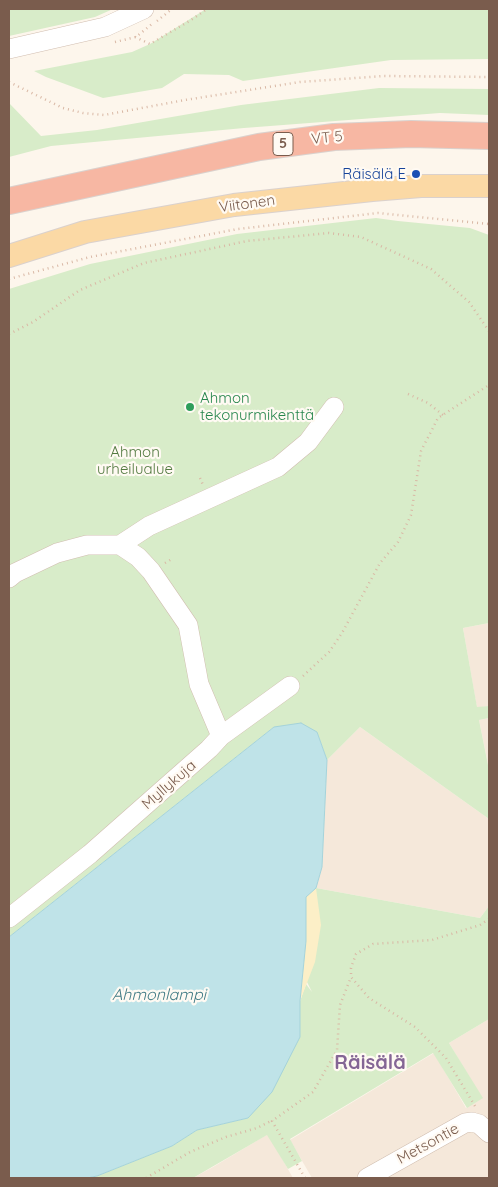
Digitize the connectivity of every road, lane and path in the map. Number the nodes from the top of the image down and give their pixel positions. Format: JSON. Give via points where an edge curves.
{"nodes":[{"id":1,"x":144,"y":9,"type":"edge"},
{"id":2,"x":207,"y":9,"type":"edge"},
{"id":3,"x":121,"y":20,"type":"junction"},
{"id":4,"x":9,"y":49,"type":"edge"},
{"id":5,"x":489,"y":77,"type":"edge"},
{"id":6,"x":9,"y":82,"type":"edge"},
{"id":7,"x":489,"y":136,"type":"edge"},
{"id":8,"x":80,"y":186,"type":"junction"},
{"id":9,"x":489,"y":186,"type":"edge"},
{"id":10,"x":9,"y":201,"type":"edge"},
{"id":11,"x":9,"y":208,"type":"edge"},
{"id":12,"x":489,"y":224,"type":"edge"},
{"id":13,"x":9,"y":256,"type":"edge"},
{"id":14,"x":9,"y":279,"type":"edge"},
{"id":15,"x":489,"y":331,"type":"edge"},
{"id":16,"x":9,"y":334,"type":"edge"},
{"id":17,"x":489,"y":385,"type":"edge"},
{"id":18,"x":408,"y":394,"type":"dead end"},
{"id":19,"x":334,"y":407,"type":"dead end"},
{"id":20,"x":443,"y":415,"type":"junction"},
{"id":21,"x":120,"y":545,"type":"junction"},
{"id":22,"x":9,"y":578,"type":"edge"},
{"id":23,"x":290,"y":686,"type":"joint"},
{"id":24,"x":221,"y":736,"type":"junction"},
{"id":25,"x":9,"y":918,"type":"edge"},
{"id":26,"x":489,"y":919,"type":"edge"},
{"id":27,"x":351,"y":977,"type":"junction"},
{"id":28,"x":272,"y":1121,"type":"junction"},
{"id":29,"x":484,"y":1128,"type":"edge"},
{"id":30,"x":146,"y":1178,"type":"edge"},
{"id":31,"x":305,"y":1178,"type":"edge"},
{"id":32,"x":367,"y":1178,"type":"edge"}],
"edges":[{"from":1,"to":3,"type":"street"},
{"from":2,"to":3,"type":"path","via":[[150,44],[136,37]]},
{"from":3,"to":4,"type":"street","via":[[105,27]]},
{"from":5,"to":6,"type":"path","via":[[384,76],[300,82],[104,115],[83,114],[63,108]]},
{"from":7,"to":8,"type":"highway","name":"VT 5","number":"5","via":[[334,136],[259,147]]},
{"from":8,"to":10,"type":"highway","name":"VT 5","number":"5"},
{"from":8,"to":11,"type":"highway","name":"VT 5","number":"5"},
{"from":9,"to":13,"type":"main road","name":"Viitonen","via":[[421,186],[234,205],[86,232]]},
{"from":12,"to":14,"type":"path","via":[[378,213],[359,215],[229,231],[90,257]]},
{"from":15,"to":16,"type":"path","via":[[468,302],[431,269],[361,237],[329,233],[247,241],[144,263],[80,290]]},
{"from":17,"to":20,"type":"path"},
{"from":18,"to":20,"type":"path","via":[[428,403]]},
{"from":19,"to":21,"type":"street","via":[[308,442],[278,466],[149,526]]},
{"from":20,"to":23,"type":"path","via":[[438,418],[421,452],[411,515],[398,542],[380,563],[329,652]]},
{"from":21,"to":22,"type":"street","via":[[87,546],[57,553]]},
{"from":21,"to":24,"type":"street","via":[[151,571],[188,625],[199,684]]},
{"from":23,"to":24,"type":"street","name":"Myllykuja"},
{"from":24,"to":25,"type":"street","name":"Myllykuja","via":[[90,854]]},
{"from":26,"to":27,"type":"path","via":[[480,925],[432,940],[374,944],[356,954]]},
{"from":27,"to":28,"type":"path","via":[[340,1005],[337,1050],[313,1092]]},
{"from":27,"to":29,"type":"path","via":[[369,998],[415,1027],[446,1058],[476,1107]]},
{"from":28,"to":30,"type":"path","via":[[190,1152]]},
{"from":28,"to":31,"type":"path"},
{"from":29,"to":32,"type":"street","name":"Metsontie","via":[[468,1122],[462,1124]]}]}
